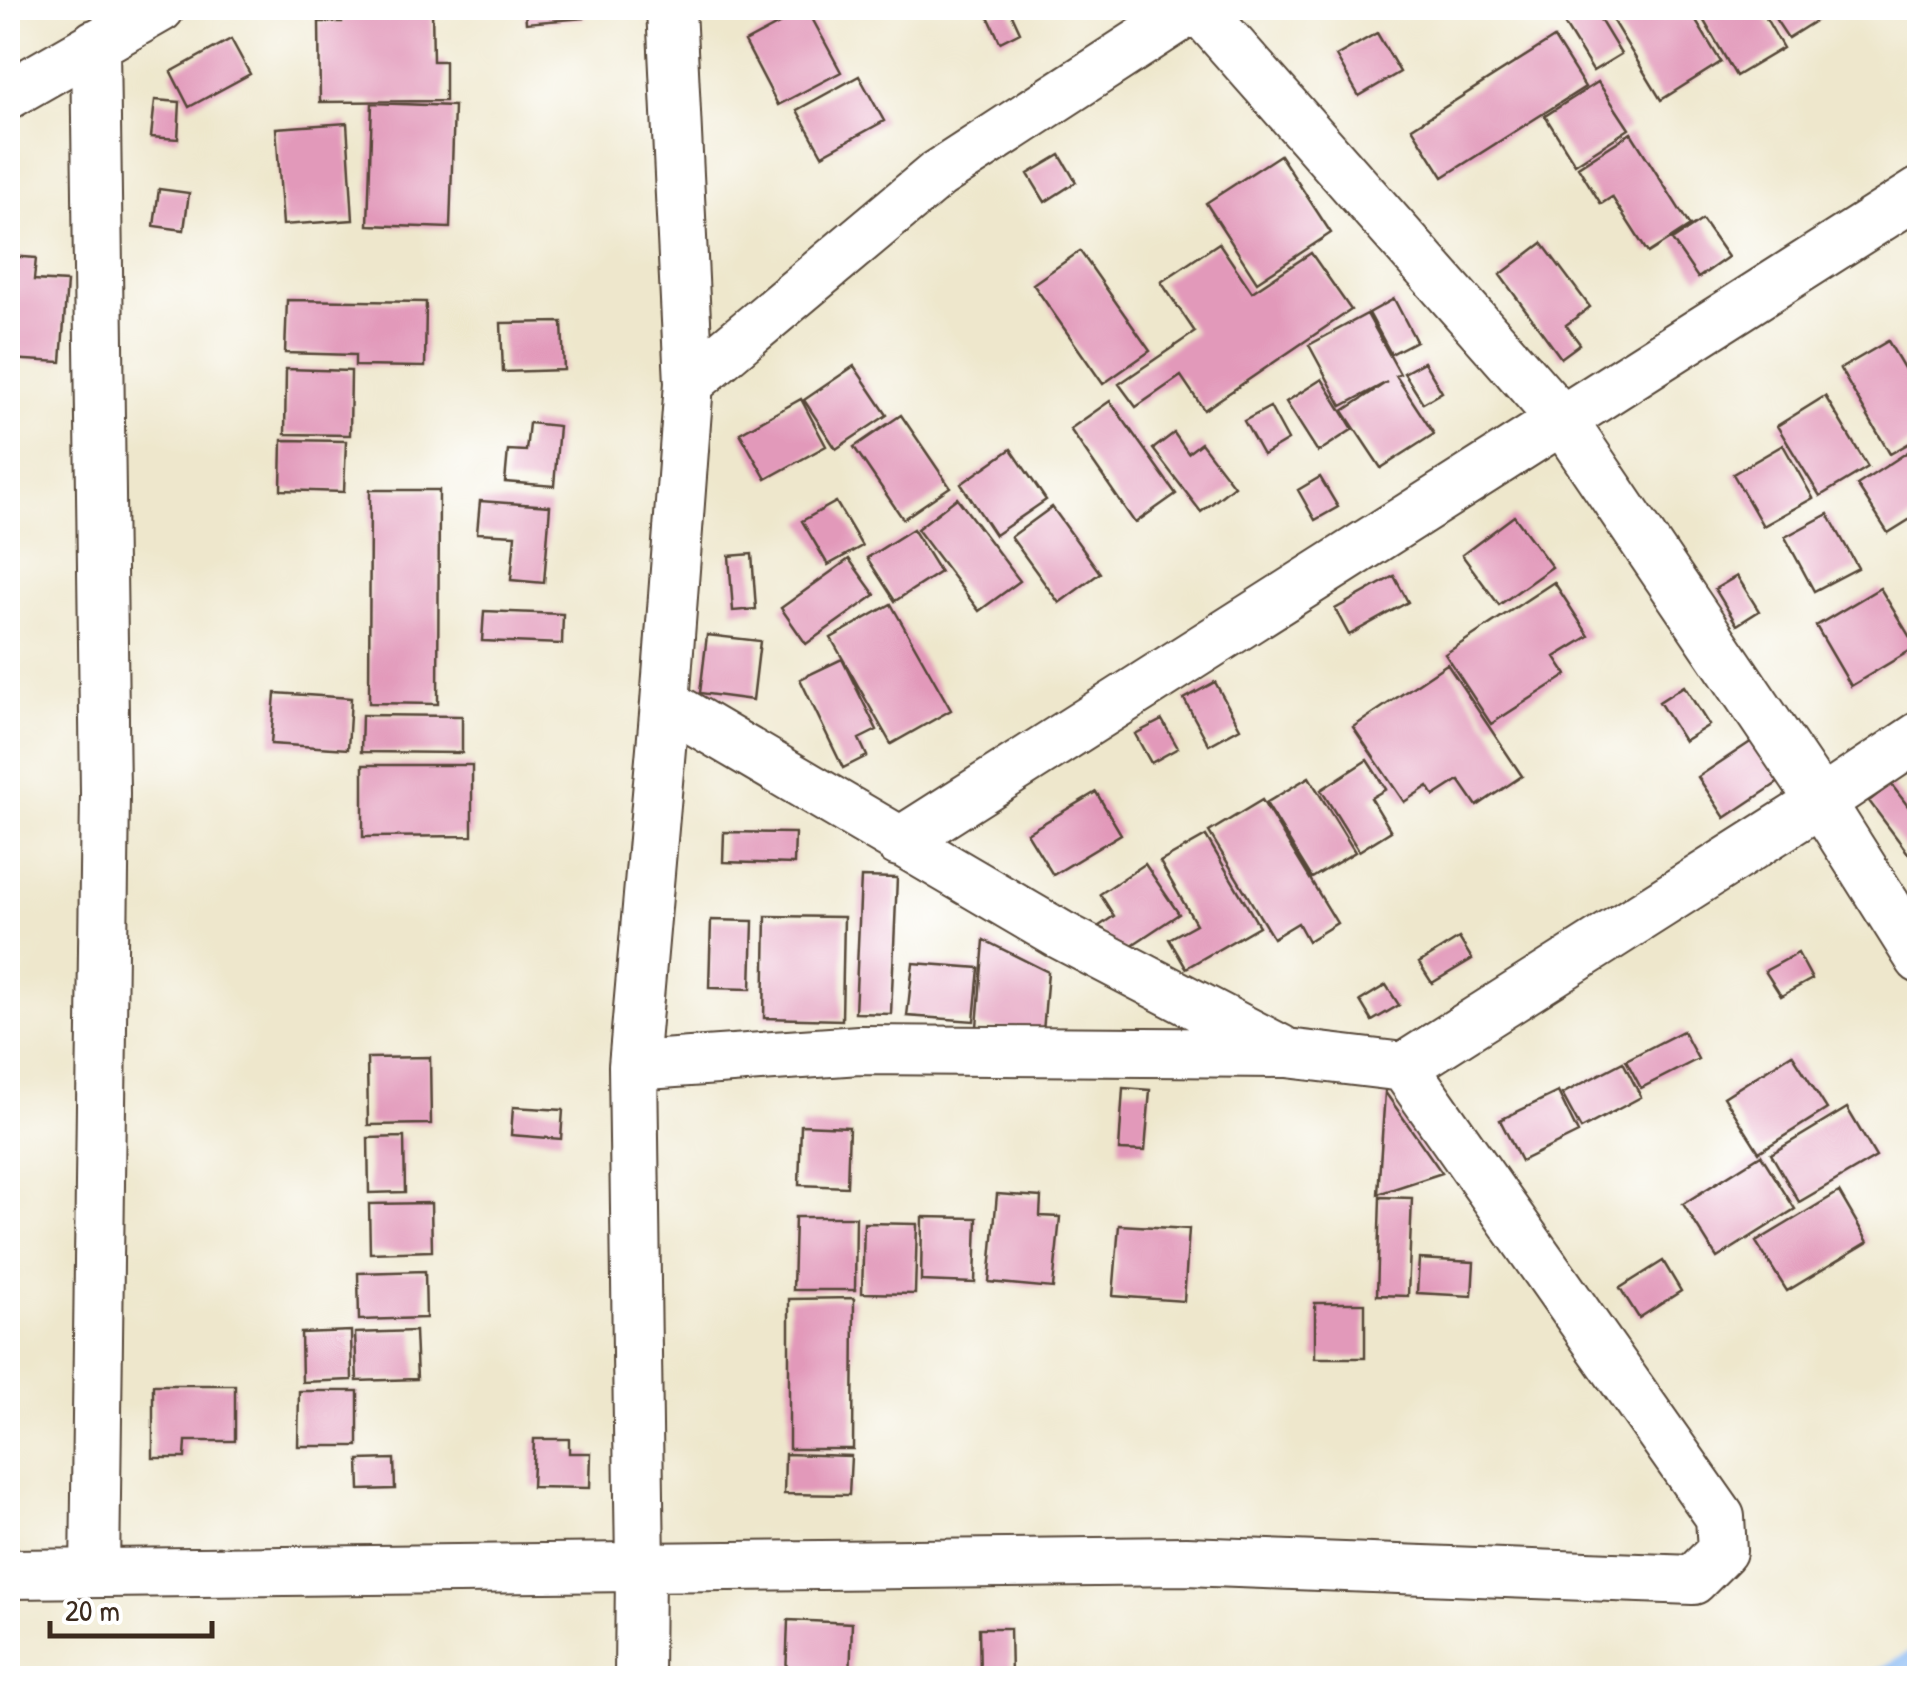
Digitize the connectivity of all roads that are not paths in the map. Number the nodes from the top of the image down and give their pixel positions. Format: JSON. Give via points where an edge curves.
{"nodes":[{"id":1,"x":160,"y":8,"type":"edge"},
{"id":2,"x":671,"y":8,"type":"edge"},
{"id":3,"x":1196,"y":8,"type":"edge"},
{"id":4,"x":95,"y":44,"type":"junction"},
{"id":5,"x":8,"y":95,"type":"edge"},
{"id":6,"x":1920,"y":192,"type":"edge"},
{"id":7,"x":689,"y":383,"type":"junction"},
{"id":8,"x":1562,"y":420,"type":"junction"},
{"id":9,"x":665,"y":703,"type":"junction"},
{"id":10,"x":1920,"y":736,"type":"edge"},
{"id":11,"x":1821,"y":802,"type":"junction"},
{"id":12,"x":899,"y":842,"type":"junction"},
{"id":13,"x":1920,"y":958,"type":"edge"},
{"id":14,"x":1287,"y":1053,"type":"junction"},
{"id":15,"x":634,"y":1066,"type":"junction"},
{"id":16,"x":1404,"y":1067,"type":"junction"},
{"id":17,"x":640,"y":1567,"type":"junction"},
{"id":18,"x":8,"y":1574,"type":"edge"},
{"id":19,"x":95,"y":1574,"type":"junction"},
{"id":20,"x":639,"y":1678,"type":"edge"}],
"edges":[{"from":1,"to":4,"type":"street"},
{"from":2,"to":7,"type":"street"},
{"from":3,"to":7,"type":"street","via":[[937,174]]},
{"from":3,"to":8,"type":"street"},
{"from":4,"to":5,"type":"street"},
{"from":4,"to":19,"type":"street","via":[[105,793]]},
{"from":6,"to":8,"type":"street"},
{"from":7,"to":9,"type":"street"},
{"from":8,"to":11,"type":"street"},
{"from":8,"to":12,"type":"street"},
{"from":9,"to":12,"type":"street"},
{"from":9,"to":15,"type":"street"},
{"from":10,"to":11,"type":"street"},
{"from":11,"to":13,"type":"street"},
{"from":11,"to":16,"type":"street"},
{"from":12,"to":14,"type":"street"},
{"from":14,"to":15,"type":"street","via":[[860,1050]]},
{"from":14,"to":16,"type":"street"},
{"from":15,"to":17,"type":"street"},
{"from":16,"to":17,"type":"street","via":[[1720,1517],[1722,1551],[1692,1580],[1186,1562]]},
{"from":17,"to":19,"type":"street"},
{"from":17,"to":20,"type":"street"},
{"from":18,"to":19,"type":"street"}]}
